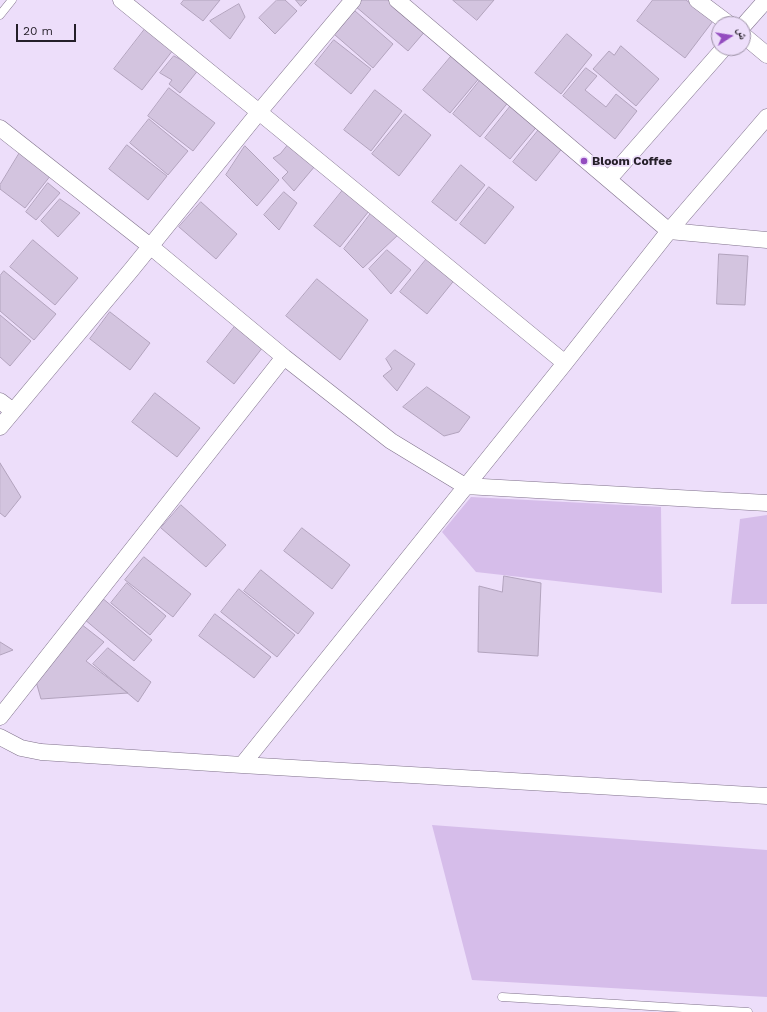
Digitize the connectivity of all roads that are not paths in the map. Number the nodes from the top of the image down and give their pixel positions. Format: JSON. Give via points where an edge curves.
{"nodes":[{"id":1,"x":12,"y":0,"type":"edge"},
{"id":2,"x":121,"y":0,"type":"edge"},
{"id":3,"x":353,"y":0,"type":"edge"},
{"id":4,"x":397,"y":0,"type":"edge"},
{"id":5,"x":697,"y":0,"type":"edge"},
{"id":6,"x":766,"y":0,"type":"edge"},
{"id":7,"x":0,"y":15,"type":"edge"},
{"id":8,"x":718,"y":16,"type":"edge"},
{"id":9,"x":751,"y":17,"type":"edge"},
{"id":10,"x":751,"y":42,"type":"edge"},
{"id":11,"x":717,"y":56,"type":"edge"},
{"id":12,"x":767,"y":56,"type":"edge"},
{"id":13,"x":259,"y":112,"type":"junction"},
{"id":14,"x":767,"y":117,"type":"edge"},
{"id":15,"x":0,"y":128,"type":"edge"},
{"id":16,"x":609,"y":179,"type":"junction"},
{"id":17,"x":669,"y":231,"type":"junction"},
{"id":18,"x":767,"y":240,"type":"edge"},
{"id":19,"x":150,"y":246,"type":"junction"},
{"id":20,"x":284,"y":357,"type":"junction"},
{"id":21,"x":565,"y":363,"type":"junction"},
{"id":22,"x":0,"y":401,"type":"edge"},
{"id":23,"x":13,"y":412,"type":"junction"},
{"id":24,"x":0,"y":428,"type":"edge"},
{"id":25,"x":465,"y":486,"type":"junction"},
{"id":26,"x":767,"y":503,"type":"edge"},
{"id":27,"x":0,"y":717,"type":"edge"},
{"id":28,"x":0,"y":737,"type":"edge"},
{"id":29,"x":242,"y":765,"type":"junction"},
{"id":30,"x":767,"y":796,"type":"edge"},
{"id":31,"x":502,"y":997,"type":"dead end"},
{"id":32,"x":748,"y":1012,"type":"edge"}],
"edges":[{"from":1,"to":7,"type":"lane"},
{"from":2,"to":13,"type":"street"},
{"from":3,"to":13,"type":"street"},
{"from":4,"to":16,"type":"street"},
{"from":5,"to":8,"type":"street"},
{"from":6,"to":9,"type":"street"},
{"from":10,"to":12,"type":"street"},
{"from":11,"to":16,"type":"street"},
{"from":13,"to":19,"type":"street"},
{"from":13,"to":21,"type":"street"},
{"from":14,"to":17,"type":"street"},
{"from":15,"to":19,"type":"street"},
{"from":16,"to":17,"type":"street"},
{"from":17,"to":18,"type":"street"},
{"from":17,"to":21,"type":"street"},
{"from":19,"to":20,"type":"street"},
{"from":19,"to":23,"type":"street"},
{"from":20,"to":25,"type":"street","via":[[391,441]]},
{"from":20,"to":27,"type":"street"},
{"from":21,"to":25,"type":"street"},
{"from":22,"to":23,"type":"street"},
{"from":23,"to":24,"type":"street"},
{"from":25,"to":26,"type":"street"},
{"from":25,"to":29,"type":"street"},
{"from":28,"to":29,"type":"street","via":[[21,748],[41,752]]},
{"from":29,"to":30,"type":"street"},
{"from":31,"to":32,"type":"lane"}]}
